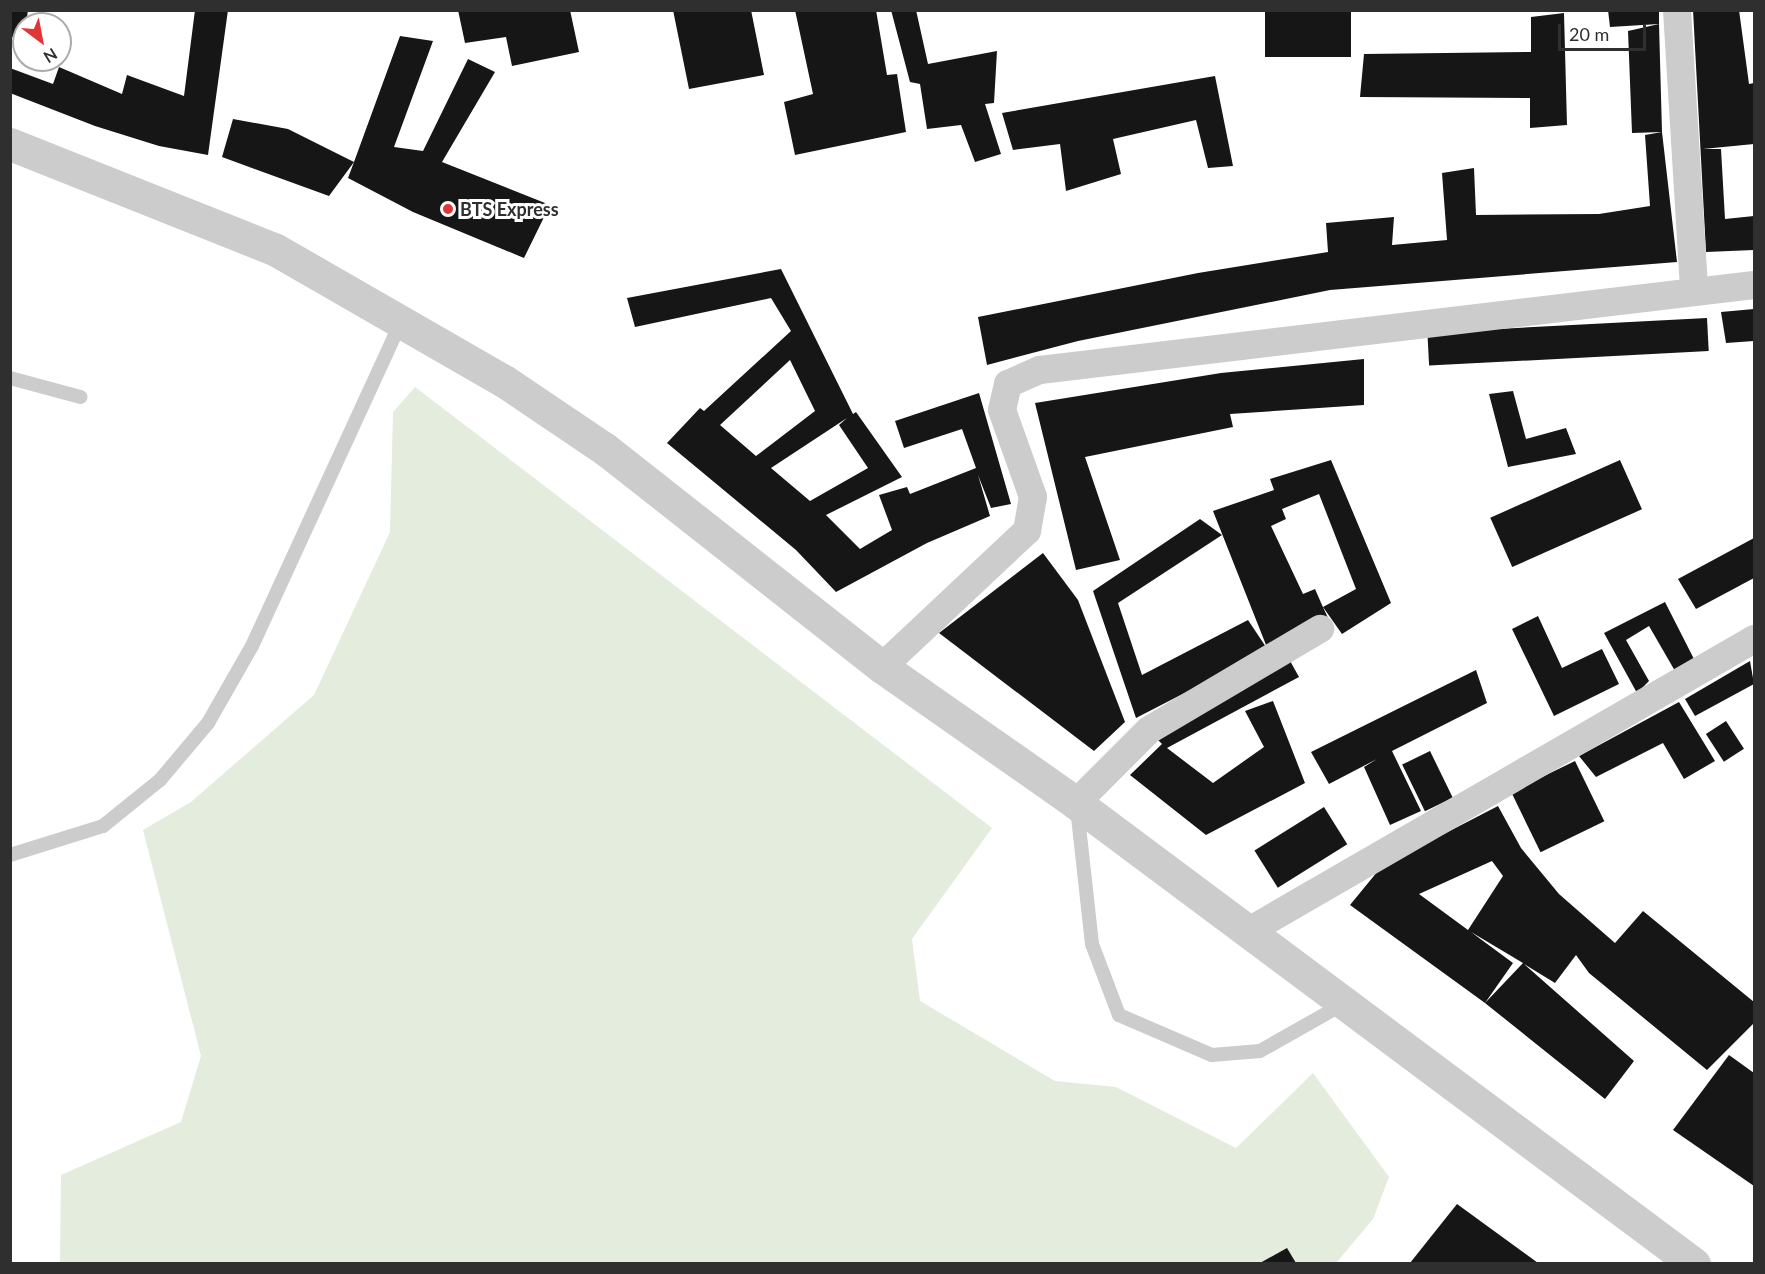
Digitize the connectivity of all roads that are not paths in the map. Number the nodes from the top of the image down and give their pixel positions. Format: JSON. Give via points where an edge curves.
{"nodes":[{"id":1,"x":1677,"y":10,"type":"edge"},
{"id":2,"x":10,"y":144,"type":"edge"},
{"id":3,"x":1755,"y":285,"type":"edge"},
{"id":4,"x":1694,"y":290,"type":"junction"},
{"id":5,"x":401,"y":322,"type":"junction"},
{"id":6,"x":10,"y":378,"type":"edge"},
{"id":7,"x":81,"y":397,"type":"dead end"},
{"id":8,"x":1320,"y":629,"type":"dead end"},
{"id":9,"x":1755,"y":639,"type":"edge"},
{"id":10,"x":882,"y":667,"type":"junction"},
{"id":11,"x":1076,"y":803,"type":"junction"},
{"id":12,"x":10,"y":855,"type":"edge"},
{"id":13,"x":1246,"y":933,"type":"junction"},
{"id":14,"x":1344,"y":1003,"type":"junction"},
{"id":15,"x":1694,"y":1263,"type":"edge"}],
"edges":[{"from":1,"to":4,"type":"street"},
{"from":2,"to":5,"type":"street","via":[[276,250]]},
{"from":3,"to":4,"type":"street"},
{"from":4,"to":10,"type":"street","via":[[1040,370],[1018,379],[1008,384],[1002,410],[1034,497],[1027,531]]},
{"from":5,"to":10,"type":"street","via":[[504,381],[605,449]]},
{"from":5,"to":12,"type":"lane","via":[[252,646],[208,723],[160,780],[103,826]]},
{"from":6,"to":7,"type":"lane"},
{"from":8,"to":11,"type":"street","via":[[1149,730]]},
{"from":9,"to":13,"type":"street"},
{"from":10,"to":11,"type":"street"},
{"from":11,"to":13,"type":"street"},
{"from":11,"to":14,"type":"lane","via":[[1092,944],[1119,1015],[1212,1055],[1260,1052]]},
{"from":13,"to":14,"type":"street"},
{"from":14,"to":15,"type":"street"}]}
